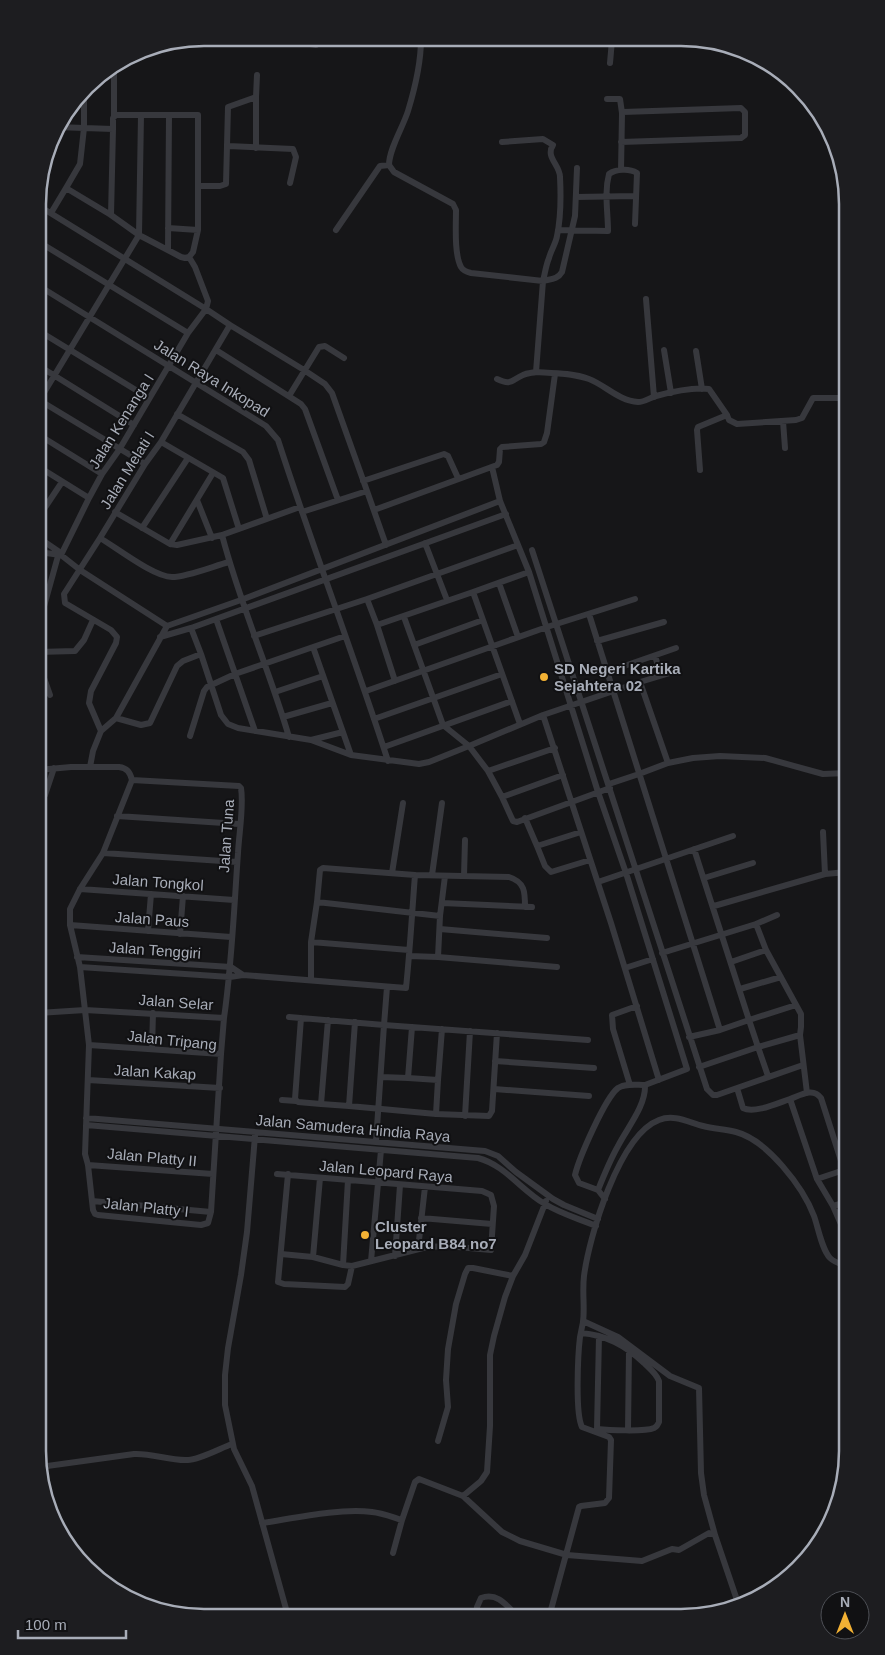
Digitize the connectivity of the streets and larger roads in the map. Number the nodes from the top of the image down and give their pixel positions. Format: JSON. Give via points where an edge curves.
{"nodes":[{"id":1,"x":611,"y":46,"type":"edge"},
{"id":2,"x":421,"y":47,"type":"edge"},
{"id":3,"x":610,"y":63,"type":"dead end"},
{"id":4,"x":114,"y":75,"type":"edge"},
{"id":5,"x":256,"y":75,"type":"dead end"},
{"id":6,"x":256,"y":97,"type":"junction"},
{"id":7,"x":607,"y":99,"type":"dead end"},
{"id":8,"x":84,"y":103,"type":"edge"},
{"id":9,"x":622,"y":113,"type":"junction"},
{"id":10,"x":141,"y":115,"type":"junction"},
{"id":11,"x":169,"y":115,"type":"junction"},
{"id":12,"x":114,"y":116,"type":"junction"},
{"id":13,"x":84,"y":128,"type":"junction"},
{"id":14,"x":65,"y":129,"type":"edge"},
{"id":15,"x":113,"y":129,"type":"junction"},
{"id":16,"x":502,"y":142,"type":"dead end"},
{"id":17,"x":621,"y":142,"type":"junction"},
{"id":18,"x":228,"y":146,"type":"junction"},
{"id":19,"x":256,"y":148,"type":"junction"},
{"id":20,"x":389,"y":166,"type":"junction"},
{"id":21,"x":577,"y":168,"type":"dead end"},
{"id":22,"x":621,"y":170,"type":"junction"},
{"id":23,"x":290,"y":182,"type":"dead end"},
{"id":24,"x":198,"y":186,"type":"junction"},
{"id":25,"x":66,"y":188,"type":"junction"},
{"id":26,"x":636,"y":196,"type":"junction"},
{"id":27,"x":576,"y":197,"type":"junction"},
{"id":28,"x":606,"y":197,"type":"junction"},
{"id":29,"x":46,"y":210,"type":"edge"},
{"id":30,"x":50,"y":213,"type":"junction"},
{"id":31,"x":111,"y":215,"type":"junction"},
{"id":32,"x":635,"y":224,"type":"dead end"},
{"id":33,"x":168,"y":228,"type":"junction"},
{"id":34,"x":198,"y":230,"type":"junction"},
{"id":35,"x":336,"y":230,"type":"dead end"},
{"id":36,"x":558,"y":230,"type":"junction"},
{"id":37,"x":573,"y":231,"type":"junction"},
{"id":38,"x":139,"y":235,"type":"junction"},
{"id":39,"x":46,"y":246,"type":"edge"},
{"id":40,"x":168,"y":249,"type":"junction"},
{"id":41,"x":189,"y":257,"type":"junction"},
{"id":42,"x":125,"y":258,"type":"junction"},
{"id":43,"x":543,"y":280,"type":"junction"},
{"id":44,"x":108,"y":284,"type":"junction"},
{"id":45,"x":46,"y":290,"type":"edge"},
{"id":46,"x":646,"y":299,"type":"dead end"},
{"id":47,"x":206,"y":309,"type":"junction"},
{"id":48,"x":88,"y":316,"type":"junction"},
{"id":49,"x":230,"y":325,"type":"junction"},
{"id":50,"x":188,"y":334,"type":"junction"},
{"id":51,"x":46,"y":335,"type":"edge"},
{"id":52,"x":70,"y":350,"type":"junction"},
{"id":53,"x":216,"y":350,"type":"junction"},
{"id":54,"x":664,"y":350,"type":"dead end"},
{"id":55,"x":696,"y":351,"type":"dead end"},
{"id":56,"x":344,"y":358,"type":"dead end"},
{"id":57,"x":169,"y":367,"type":"junction"},
{"id":58,"x":46,"y":370,"type":"edge"},
{"id":59,"x":304,"y":370,"type":"junction"},
{"id":60,"x":536,"y":372,"type":"junction"},
{"id":61,"x":555,"y":374,"type":"junction"},
{"id":62,"x":54,"y":375,"type":"junction"},
{"id":63,"x":497,"y":379,"type":"dead end"},
{"id":64,"x":196,"y":384,"type":"junction"},
{"id":65,"x":46,"y":389,"type":"edge"},
{"id":66,"x":702,"y":389,"type":"junction"},
{"id":67,"x":671,"y":393,"type":"junction"},
{"id":68,"x":289,"y":396,"type":"junction"},
{"id":69,"x":654,"y":396,"type":"junction"},
{"id":70,"x":149,"y":398,"type":"junction"},
{"id":71,"x":839,"y":398,"type":"edge"},
{"id":72,"x":46,"y":405,"type":"edge"},
{"id":73,"x":178,"y":414,"type":"junction"},
{"id":74,"x":727,"y":415,"type":"junction"},
{"id":75,"x":783,"y":421,"type":"junction"},
{"id":76,"x":134,"y":425,"type":"junction"},
{"id":77,"x":46,"y":439,"type":"edge"},
{"id":78,"x":160,"y":442,"type":"junction"},
{"id":79,"x":786,"y":448,"type":"dead end"},
{"id":80,"x":119,"y":450,"type":"junction"},
{"id":81,"x":188,"y":458,"type":"junction"},
{"id":82,"x":145,"y":464,"type":"junction"},
{"id":83,"x":492,"y":467,"type":"junction"},
{"id":84,"x":700,"y":470,"type":"dead end"},
{"id":85,"x":46,"y":472,"type":"edge"},
{"id":86,"x":214,"y":473,"type":"junction"},
{"id":87,"x":102,"y":474,"type":"junction"},
{"id":88,"x":458,"y":478,"type":"junction"},
{"id":89,"x":363,"y":481,"type":"junction"},
{"id":90,"x":62,"y":482,"type":"junction"},
{"id":91,"x":366,"y":491,"type":"junction"},
{"id":92,"x":89,"y":498,"type":"junction"},
{"id":93,"x":197,"y":500,"type":"junction"},
{"id":94,"x":338,"y":500,"type":"junction"},
{"id":95,"x":500,"y":501,"type":"junction"},
{"id":96,"x":46,"y":506,"type":"edge"},
{"id":97,"x":301,"y":510,"type":"junction"},
{"id":98,"x":374,"y":510,"type":"junction"},
{"id":99,"x":115,"y":512,"type":"junction"},
{"id":100,"x":506,"y":514,"type":"junction"},
{"id":101,"x":267,"y":519,"type":"junction"},
{"id":102,"x":142,"y":528,"type":"junction"},
{"id":103,"x":239,"y":529,"type":"junction"},
{"id":104,"x":222,"y":535,"type":"junction"},
{"id":105,"x":100,"y":538,"type":"junction"},
{"id":106,"x":212,"y":538,"type":"junction"},
{"id":107,"x":46,"y":543,"type":"edge"},
{"id":108,"x":425,"y":543,"type":"junction"},
{"id":109,"x":170,"y":544,"type":"junction"},
{"id":110,"x":386,"y":545,"type":"junction"},
{"id":111,"x":518,"y":545,"type":"junction"},
{"id":112,"x":532,"y":550,"type":"dead end"},
{"id":113,"x":46,"y":554,"type":"edge"},
{"id":114,"x":59,"y":556,"type":"junction"},
{"id":115,"x":229,"y":562,"type":"junction"},
{"id":116,"x":321,"y":568,"type":"junction"},
{"id":117,"x":80,"y":570,"type":"junction"},
{"id":118,"x":529,"y":572,"type":"junction"},
{"id":119,"x":436,"y":574,"type":"junction"},
{"id":120,"x":325,"y":578,"type":"junction"},
{"id":121,"x":499,"y":583,"type":"junction"},
{"id":122,"x":472,"y":592,"type":"junction"},
{"id":123,"x":368,"y":599,"type":"junction"},
{"id":124,"x":635,"y":599,"type":"dead end"},
{"id":125,"x":46,"y":600,"type":"edge"},
{"id":126,"x":241,"y":600,"type":"junction"},
{"id":127,"x":447,"y":600,"type":"junction"},
{"id":128,"x":245,"y":609,"type":"junction"},
{"id":129,"x":336,"y":610,"type":"junction"},
{"id":130,"x":588,"y":614,"type":"junction"},
{"id":131,"x":404,"y":617,"type":"junction"},
{"id":132,"x":216,"y":619,"type":"junction"},
{"id":133,"x":93,"y":620,"type":"junction"},
{"id":134,"x":483,"y":620,"type":"junction"},
{"id":135,"x":664,"y":622,"type":"dead end"},
{"id":136,"x":557,"y":624,"type":"junction"},
{"id":137,"x":167,"y":626,"type":"junction"},
{"id":138,"x":377,"y":626,"type":"junction"},
{"id":139,"x":547,"y":627,"type":"junction"},
{"id":140,"x":191,"y":628,"type":"junction"},
{"id":141,"x":254,"y":636,"type":"junction"},
{"id":142,"x":346,"y":636,"type":"junction"},
{"id":143,"x":160,"y":637,"type":"junction"},
{"id":144,"x":518,"y":637,"type":"junction"},
{"id":145,"x":597,"y":641,"type":"junction"},
{"id":146,"x":414,"y":645,"type":"junction"},
{"id":147,"x":491,"y":646,"type":"junction"},
{"id":148,"x":313,"y":647,"type":"junction"},
{"id":149,"x":676,"y":648,"type":"dead end"},
{"id":150,"x":46,"y":652,"type":"edge"},
{"id":151,"x":202,"y":654,"type":"junction"},
{"id":152,"x":654,"y":656,"type":"junction"},
{"id":153,"x":265,"y":664,"type":"junction"},
{"id":154,"x":424,"y":671,"type":"junction"},
{"id":155,"x":607,"y":672,"type":"junction"},
{"id":156,"x":670,"y":673,"type":"dead end"},
{"id":157,"x":235,"y":674,"type":"junction"},
{"id":158,"x":502,"y":674,"type":"junction"},
{"id":159,"x":661,"y":675,"type":"junction"},
{"id":160,"x":323,"y":676,"type":"junction"},
{"id":161,"x":395,"y":681,"type":"junction"},
{"id":162,"x":640,"y":682,"type":"junction"},
{"id":163,"x":46,"y":683,"type":"edge"},
{"id":164,"x":211,"y":685,"type":"junction"},
{"id":165,"x":613,"y":690,"type":"junction"},
{"id":166,"x":366,"y":691,"type":"junction"},
{"id":167,"x":274,"y":692,"type":"junction"},
{"id":168,"x":50,"y":695,"type":"dead end"},
{"id":169,"x":433,"y":698,"type":"junction"},
{"id":170,"x":512,"y":701,"type":"junction"},
{"id":171,"x":332,"y":703,"type":"junction"},
{"id":172,"x":576,"y":703,"type":"junction"},
{"id":173,"x":543,"y":715,"type":"junction"},
{"id":174,"x":283,"y":717,"type":"junction"},
{"id":175,"x":116,"y":718,"type":"junction"},
{"id":176,"x":374,"y":719,"type":"junction"},
{"id":177,"x":520,"y":724,"type":"junction"},
{"id":178,"x":443,"y":725,"type":"junction"},
{"id":179,"x":101,"y":731,"type":"junction"},
{"id":180,"x":255,"y":731,"type":"junction"},
{"id":181,"x":343,"y":732,"type":"junction"},
{"id":182,"x":190,"y":736,"type":"dead end"},
{"id":183,"x":289,"y":736,"type":"junction"},
{"id":184,"x":311,"y":740,"type":"junction"},
{"id":185,"x":469,"y":746,"type":"junction"},
{"id":186,"x":384,"y":747,"type":"junction"},
{"id":187,"x":555,"y":748,"type":"junction"},
{"id":188,"x":351,"y":755,"type":"junction"},
{"id":189,"x":388,"y":761,"type":"junction"},
{"id":190,"x":668,"y":763,"type":"junction"},
{"id":191,"x":90,"y":767,"type":"junction"},
{"id":192,"x":54,"y":768,"type":"junction"},
{"id":193,"x":46,"y":769,"type":"edge"},
{"id":194,"x":488,"y":771,"type":"junction"},
{"id":195,"x":839,"y":773,"type":"edge"},
{"id":196,"x":639,"y":774,"type":"junction"},
{"id":197,"x":563,"y":775,"type":"junction"},
{"id":198,"x":132,"y":780,"type":"junction"},
{"id":199,"x":609,"y":787,"type":"junction"},
{"id":200,"x":46,"y":792,"type":"edge"},
{"id":201,"x":599,"y":792,"type":"junction"},
{"id":202,"x":502,"y":796,"type":"junction"},
{"id":203,"x":572,"y":801,"type":"junction"},
{"id":204,"x":403,"y":803,"type":"dead end"},
{"id":205,"x":442,"y":803,"type":"dead end"},
{"id":206,"x":117,"y":816,"type":"junction"},
{"id":207,"x":526,"y":818,"type":"junction"},
{"id":208,"x":239,"y":824,"type":"junction"},
{"id":209,"x":581,"y":832,"type":"junction"},
{"id":210,"x":823,"y":832,"type":"dead end"},
{"id":211,"x":732,"y":836,"type":"dead end"},
{"id":212,"x":465,"y":840,"type":"dead end"},
{"id":213,"x":537,"y":846,"type":"junction"},
{"id":214,"x":694,"y":849,"type":"junction"},
{"id":215,"x":103,"y":853,"type":"junction"},
{"id":216,"x":666,"y":858,"type":"junction"},
{"id":217,"x":590,"y":860,"type":"junction"},
{"id":218,"x":237,"y":862,"type":"junction"},
{"id":219,"x":753,"y":863,"type":"dead end"},
{"id":220,"x":635,"y":869,"type":"junction"},
{"id":221,"x":626,"y":872,"type":"junction"},
{"id":222,"x":838,"y":873,"type":"edge"},
{"id":223,"x":392,"y":874,"type":"junction"},
{"id":224,"x":825,"y":874,"type":"junction"},
{"id":225,"x":414,"y":875,"type":"junction"},
{"id":226,"x":432,"y":875,"type":"junction"},
{"id":227,"x":445,"y":876,"type":"junction"},
{"id":228,"x":464,"y":876,"type":"junction"},
{"id":229,"x":704,"y":878,"type":"junction"},
{"id":230,"x":598,"y":882,"type":"junction"},
{"id":231,"x":80,"y":889,"type":"junction"},
{"id":232,"x":151,"y":894,"type":"junction"},
{"id":233,"x":182,"y":896,"type":"junction"},
{"id":234,"x":234,"y":900,"type":"junction"},
{"id":235,"x":317,"y":902,"type":"junction"},
{"id":236,"x":442,"y":903,"type":"junction"},
{"id":237,"x":714,"y":906,"type":"junction"},
{"id":238,"x":412,"y":913,"type":"junction"},
{"id":239,"x":777,"y":915,"type":"dead end"},
{"id":240,"x":440,"y":916,"type":"junction"},
{"id":241,"x":756,"y":924,"type":"junction"},
{"id":242,"x":70,"y":925,"type":"junction"},
{"id":243,"x":440,"y":929,"type":"junction"},
{"id":244,"x":148,"y":931,"type":"junction"},
{"id":245,"x":180,"y":934,"type":"junction"},
{"id":246,"x":723,"y":934,"type":"junction"},
{"id":247,"x":232,"y":938,"type":"junction"},
{"id":248,"x":547,"y":938,"type":"dead end"},
{"id":249,"x":311,"y":942,"type":"junction"},
{"id":250,"x":692,"y":943,"type":"junction"},
{"id":251,"x":766,"y":950,"type":"junction"},
{"id":252,"x":409,"y":953,"type":"junction"},
{"id":253,"x":662,"y":953,"type":"junction"},
{"id":254,"x":77,"y":957,"type":"junction"},
{"id":255,"x":438,"y":957,"type":"junction"},
{"id":256,"x":653,"y":959,"type":"junction"},
{"id":257,"x":731,"y":962,"type":"junction"},
{"id":258,"x":80,"y":967,"type":"junction"},
{"id":259,"x":231,"y":967,"type":"junction"},
{"id":260,"x":557,"y":967,"type":"dead end"},
{"id":261,"x":625,"y":968,"type":"junction"},
{"id":262,"x":243,"y":974,"type":"junction"},
{"id":263,"x":230,"y":977,"type":"junction"},
{"id":264,"x":781,"y":977,"type":"junction"},
{"id":265,"x":311,"y":980,"type":"junction"},
{"id":266,"x":386,"y":986,"type":"junction"},
{"id":267,"x":740,"y":989,"type":"junction"},
{"id":268,"x":796,"y":1005,"type":"junction"},
{"id":269,"x":637,"y":1006,"type":"junction"},
{"id":270,"x":85,"y":1010,"type":"junction"},
{"id":271,"x":46,"y":1012,"type":"edge"},
{"id":272,"x":153,"y":1012,"type":"junction"},
{"id":273,"x":290,"y":1017,"type":"dead end"},
{"id":274,"x":224,"y":1018,"type":"junction"},
{"id":275,"x":301,"y":1018,"type":"junction"},
{"id":276,"x":328,"y":1020,"type":"junction"},
{"id":277,"x":749,"y":1020,"type":"junction"},
{"id":278,"x":355,"y":1022,"type":"junction"},
{"id":279,"x":384,"y":1025,"type":"junction"},
{"id":280,"x":412,"y":1027,"type":"junction"},
{"id":281,"x":442,"y":1029,"type":"junction"},
{"id":282,"x":720,"y":1030,"type":"junction"},
{"id":283,"x":470,"y":1031,"type":"junction"},
{"id":284,"x":497,"y":1033,"type":"junction"},
{"id":285,"x":800,"y":1035,"type":"junction"},
{"id":286,"x":689,"y":1037,"type":"junction"},
{"id":287,"x":588,"y":1040,"type":"dead end"},
{"id":288,"x":88,"y":1045,"type":"junction"},
{"id":289,"x":758,"y":1047,"type":"junction"},
{"id":290,"x":152,"y":1049,"type":"junction"},
{"id":291,"x":221,"y":1054,"type":"junction"},
{"id":292,"x":496,"y":1061,"type":"junction"},
{"id":293,"x":803,"y":1065,"type":"junction"},
{"id":294,"x":594,"y":1068,"type":"dead end"},
{"id":295,"x":699,"y":1068,"type":"junction"},
{"id":296,"x":768,"y":1076,"type":"junction"},
{"id":297,"x":381,"y":1077,"type":"junction"},
{"id":298,"x":408,"y":1078,"type":"junction"},
{"id":299,"x":88,"y":1080,"type":"junction"},
{"id":300,"x":438,"y":1080,"type":"junction"},
{"id":301,"x":659,"y":1080,"type":"junction"},
{"id":302,"x":630,"y":1084,"type":"junction"},
{"id":303,"x":645,"y":1085,"type":"junction"},
{"id":304,"x":220,"y":1088,"type":"junction"},
{"id":305,"x":737,"y":1088,"type":"junction"},
{"id":306,"x":494,"y":1089,"type":"junction"},
{"id":307,"x":808,"y":1093,"type":"junction"},
{"id":308,"x":589,"y":1096,"type":"dead end"},
{"id":309,"x":790,"y":1099,"type":"junction"},
{"id":310,"x":282,"y":1100,"type":"dead end"},
{"id":311,"x":296,"y":1101,"type":"junction"},
{"id":312,"x":321,"y":1104,"type":"junction"},
{"id":313,"x":349,"y":1106,"type":"junction"},
{"id":314,"x":379,"y":1109,"type":"junction"},
{"id":315,"x":436,"y":1114,"type":"junction"},
{"id":316,"x":465,"y":1116,"type":"junction"},
{"id":317,"x":86,"y":1122,"type":"junction"},
{"id":318,"x":216,"y":1128,"type":"junction"},
{"id":319,"x":255,"y":1132,"type":"junction"},
{"id":320,"x":268,"y":1133,"type":"junction"},
{"id":321,"x":216,"y":1136,"type":"junction"},
{"id":322,"x":255,"y":1140,"type":"junction"},
{"id":323,"x":268,"y":1141,"type":"junction"},
{"id":324,"x":376,"y":1142,"type":"junction"},
{"id":325,"x":404,"y":1144,"type":"junction"},
{"id":326,"x":838,"y":1148,"type":"edge"},
{"id":327,"x":380,"y":1150,"type":"junction"},
{"id":328,"x":404,"y":1152,"type":"junction"},
{"id":329,"x":88,"y":1164,"type":"junction"},
{"id":330,"x":838,"y":1172,"type":"edge"},
{"id":331,"x":213,"y":1174,"type":"junction"},
{"id":332,"x":277,"y":1174,"type":"dead end"},
{"id":333,"x":288,"y":1174,"type":"junction"},
{"id":334,"x":320,"y":1178,"type":"junction"},
{"id":335,"x":817,"y":1179,"type":"junction"},
{"id":336,"x":348,"y":1180,"type":"junction"},
{"id":337,"x":378,"y":1183,"type":"junction"},
{"id":338,"x":400,"y":1185,"type":"junction"},
{"id":339,"x":425,"y":1187,"type":"junction"},
{"id":340,"x":598,"y":1190,"type":"junction"},
{"id":341,"x":548,"y":1196,"type":"junction"},
{"id":342,"x":605,"y":1199,"type":"junction"},
{"id":343,"x":92,"y":1201,"type":"junction"},
{"id":344,"x":545,"y":1204,"type":"junction"},
{"id":345,"x":838,"y":1205,"type":"edge"},
{"id":346,"x":833,"y":1206,"type":"junction"},
{"id":347,"x":211,"y":1212,"type":"junction"},
{"id":348,"x":421,"y":1218,"type":"junction"},
{"id":349,"x":598,"y":1218,"type":"junction"},
{"id":350,"x":838,"y":1218,"type":"edge"},
{"id":351,"x":492,"y":1224,"type":"junction"},
{"id":352,"x":596,"y":1226,"type":"junction"},
{"id":353,"x":418,"y":1249,"type":"junction"},
{"id":354,"x":281,"y":1254,"type":"junction"},
{"id":355,"x":395,"y":1256,"type":"junction"},
{"id":356,"x":313,"y":1257,"type":"junction"},
{"id":357,"x":371,"y":1262,"type":"junction"},
{"id":358,"x":838,"y":1263,"type":"edge"},
{"id":359,"x":342,"y":1265,"type":"junction"},
{"id":360,"x":352,"y":1266,"type":"junction"},
{"id":361,"x":514,"y":1276,"type":"junction"},
{"id":362,"x":583,"y":1320,"type":"junction"},
{"id":363,"x":581,"y":1333,"type":"junction"},
{"id":364,"x":598,"y":1336,"type":"junction"},
{"id":365,"x":629,"y":1350,"type":"junction"},
{"id":366,"x":628,"y":1430,"type":"junction"},
{"id":367,"x":438,"y":1441,"type":"dead end"},
{"id":368,"x":232,"y":1444,"type":"junction"},
{"id":369,"x":47,"y":1466,"type":"edge"},
{"id":370,"x":463,"y":1496,"type":"junction"},
{"id":371,"x":402,"y":1520,"type":"junction"},
{"id":372,"x":262,"y":1523,"type":"junction"},
{"id":373,"x":715,"y":1535,"type":"junction"},
{"id":374,"x":393,"y":1553,"type":"dead end"},
{"id":375,"x":566,"y":1555,"type":"junction"},
{"id":376,"x":736,"y":1598,"type":"edge"},
{"id":377,"x":286,"y":1609,"type":"edge"},
{"id":378,"x":477,"y":1609,"type":"edge"},
{"id":379,"x":511,"y":1609,"type":"edge"},
{"id":380,"x":551,"y":1609,"type":"edge"}],
"edges":[{"from":1,"to":3,"type":"street"},
{"from":2,"to":20,"type":"street","via":[[413,94],[390,155]]},
{"from":4,"to":12,"type":"street"},
{"from":5,"to":6,"type":"street"},
{"from":6,"to":18,"type":"street","via":[[228,108]]},
{"from":6,"to":19,"type":"street"},
{"from":7,"to":9,"type":"street","via":[[620,99]]},
{"from":8,"to":13,"type":"street"},
{"from":9,"to":17,"type":"street"},
{"from":9,"to":17,"type":"street","via":[[741,108],[746,112],[746,135],[741,138]]},
{"from":10,"to":11,"type":"street"},
{"from":10,"to":12,"type":"street"},
{"from":10,"to":38,"type":"street"},
{"from":11,"to":24,"type":"street","via":[[198,115]]},
{"from":11,"to":33,"type":"street"},
{"from":12,"to":15,"type":"street"},
{"from":13,"to":14,"type":"street"},
{"from":13,"to":15,"type":"street"},
{"from":13,"to":25,"type":"street","via":[[80,164]]},
{"from":15,"to":31,"type":"street"},
{"from":16,"to":36,"type":"street","via":[[544,139],[553,145],[551,156],[560,177]]},
{"from":17,"to":22,"type":"street"},
{"from":18,"to":19,"type":"street"},
{"from":18,"to":24,"type":"street","via":[[226,184]]},
{"from":19,"to":23,"type":"street","via":[[293,149],[296,157]]},
{"from":20,"to":35,"type":"street","via":[[380,166]]},
{"from":20,"to":43,"type":"street","via":[[394,172],[453,204],[457,252],[463,270]]},
{"from":21,"to":27,"type":"street"},
{"from":22,"to":26,"type":"street","via":[[637,173]]},
{"from":22,"to":28,"type":"street","via":[[609,174]]},
{"from":24,"to":34,"type":"street"},
{"from":25,"to":30,"type":"street"},
{"from":25,"to":31,"type":"street"},
{"from":26,"to":28,"type":"street"},
{"from":26,"to":32,"type":"street"},
{"from":27,"to":28,"type":"street"},
{"from":27,"to":37,"type":"street"},
{"from":28,"to":37,"type":"street","via":[[608,231]]},
{"from":29,"to":30,"type":"street"},
{"from":30,"to":42,"type":"street"},
{"from":31,"to":38,"type":"street"},
{"from":33,"to":34,"type":"street"},
{"from":33,"to":40,"type":"street"},
{"from":34,"to":41,"type":"street"},
{"from":36,"to":37,"type":"street"},
{"from":36,"to":43,"type":"street"},
{"from":37,"to":43,"type":"street","via":[[560,276]]},
{"from":38,"to":40,"type":"street"},
{"from":38,"to":42,"type":"street"},
{"from":39,"to":44,"type":"street"},
{"from":40,"to":41,"type":"street","via":[[181,257]]},
{"from":41,"to":47,"type":"street","via":[[208,301]]},
{"from":42,"to":44,"type":"street"},
{"from":42,"to":47,"type":"street"},
{"from":43,"to":60,"type":"street"},
{"from":44,"to":48,"type":"street"},
{"from":44,"to":50,"type":"street"},
{"from":45,"to":48,"type":"street","name":"Jalan Raya Inkopad"},
{"from":46,"to":69,"type":"street"},
{"from":47,"to":49,"type":"street"},
{"from":47,"to":50,"type":"street","name":"Jalan Kenanga I"},
{"from":48,"to":52,"type":"street"},
{"from":48,"to":57,"type":"street","name":"Jalan Raya Inkopad"},
{"from":49,"to":53,"type":"street","name":"Jalan Melati I"},
{"from":49,"to":59,"type":"street"},
{"from":50,"to":57,"type":"street","name":"Jalan Kenanga I"},
{"from":51,"to":52,"type":"street"},
{"from":52,"to":62,"type":"street"},
{"from":52,"to":70,"type":"street"},
{"from":53,"to":64,"type":"street","name":"Jalan Melati I"},
{"from":53,"to":68,"type":"street"},
{"from":54,"to":67,"type":"street"},
{"from":55,"to":66,"type":"street"},
{"from":56,"to":59,"type":"street","via":[[321,345]]},
{"from":57,"to":64,"type":"street","name":"Jalan Raya Inkopad"},
{"from":57,"to":70,"type":"street","name":"Jalan Kenanga I"},
{"from":58,"to":62,"type":"street"},
{"from":59,"to":68,"type":"street"},
{"from":59,"to":89,"type":"street","via":[[325,384],[332,393]]},
{"from":60,"to":61,"type":"street"},
{"from":60,"to":63,"type":"street","via":[[507,383]]},
{"from":61,"to":69,"type":"street","via":[[588,378],[632,401],[646,401]]},
{"from":61,"to":83,"type":"street","via":[[544,442],[501,448],[499,462]]},
{"from":62,"to":65,"type":"street"},
{"from":62,"to":76,"type":"street"},
{"from":64,"to":73,"type":"street","name":"Jalan Melati I"},
{"from":64,"to":97,"type":"street","name":"Jalan Raya Inkopad","via":[[266,426],[275,435]]},
{"from":66,"to":67,"type":"street"},
{"from":66,"to":74,"type":"street","via":[[709,389]]},
{"from":67,"to":69,"type":"street"},
{"from":68,"to":94,"type":"street","via":[[305,409]]},
{"from":70,"to":76,"type":"street","name":"Jalan Kenanga I"},
{"from":71,"to":75,"type":"street","via":[[813,398],[802,418]]},
{"from":72,"to":80,"type":"street"},
{"from":73,"to":78,"type":"street","name":"Jalan Melati I"},
{"from":73,"to":101,"type":"street","via":[[247,456]]},
{"from":74,"to":75,"type":"street","via":[[737,424]]},
{"from":74,"to":84,"type":"street","via":[[698,427]]},
{"from":75,"to":79,"type":"street"},
{"from":76,"to":80,"type":"street","name":"Jalan Kenanga I"},
{"from":77,"to":87,"type":"street"},
{"from":78,"to":81,"type":"street"},
{"from":78,"to":82,"type":"street","name":"Jalan Melati I"},
{"from":80,"to":82,"type":"street"},
{"from":80,"to":87,"type":"street","name":"Jalan Kenanga I"},
{"from":81,"to":86,"type":"street"},
{"from":81,"to":102,"type":"street"},
{"from":82,"to":99,"type":"street","name":"Jalan Melati I"},
{"from":83,"to":88,"type":"street"},
{"from":83,"to":95,"type":"street"},
{"from":85,"to":90,"type":"street"},
{"from":86,"to":93,"type":"street"},
{"from":86,"to":103,"type":"street","via":[[223,478]]},
{"from":87,"to":92,"type":"street","name":"Jalan Kenanga I"},
{"from":88,"to":89,"type":"street","via":[[444,454]]},
{"from":88,"to":98,"type":"street"},
{"from":89,"to":91,"type":"street"},
{"from":90,"to":92,"type":"street"},
{"from":90,"to":96,"type":"street"},
{"from":91,"to":94,"type":"street"},
{"from":91,"to":98,"type":"street"},
{"from":92,"to":114,"type":"street","name":"Jalan Kenanga I"},
{"from":93,"to":106,"type":"street"},
{"from":93,"to":109,"type":"street"},
{"from":94,"to":97,"type":"street"},
{"from":95,"to":100,"type":"street"},
{"from":95,"to":110,"type":"street"},
{"from":97,"to":101,"type":"street"},
{"from":97,"to":116,"type":"street","name":"Jalan Raya Inkopad"},
{"from":98,"to":110,"type":"street"},
{"from":99,"to":102,"type":"street"},
{"from":99,"to":105,"type":"street","name":"Jalan Melati I"},
{"from":100,"to":108,"type":"street"},
{"from":100,"to":111,"type":"street"},
{"from":101,"to":103,"type":"street"},
{"from":102,"to":109,"type":"street"},
{"from":103,"to":104,"type":"street"},
{"from":104,"to":106,"type":"street"},
{"from":104,"to":115,"type":"street"},
{"from":105,"to":115,"type":"street","via":[[166,576],[178,577]]},
{"from":105,"to":117,"type":"street","name":"Jalan Melati I"},
{"from":106,"to":109,"type":"street"},
{"from":107,"to":114,"type":"street","via":[[58,551]]},
{"from":108,"to":119,"type":"street"},
{"from":108,"to":120,"type":"street"},
{"from":110,"to":116,"type":"street"},
{"from":111,"to":118,"type":"street"},
{"from":111,"to":119,"type":"street"},
{"from":112,"to":136,"type":"street"},
{"from":113,"to":114,"type":"street"},
{"from":114,"to":117,"type":"street"},
{"from":114,"to":125,"type":"street"},
{"from":115,"to":126,"type":"street"},
{"from":116,"to":120,"type":"street","name":"Jalan Raya Inkopad"},
{"from":116,"to":126,"type":"street"},
{"from":117,"to":133,"type":"street","via":[[64,594],[64,601]]},
{"from":117,"to":137,"type":"street"},
{"from":118,"to":121,"type":"street"},
{"from":118,"to":139,"type":"street"},
{"from":119,"to":123,"type":"street"},
{"from":119,"to":127,"type":"street"},
{"from":120,"to":128,"type":"street"},
{"from":120,"to":129,"type":"street","name":"Jalan Raya Inkopad"},
{"from":121,"to":122,"type":"street"},
{"from":121,"to":144,"type":"street"},
{"from":122,"to":127,"type":"street"},
{"from":122,"to":134,"type":"street"},
{"from":123,"to":129,"type":"street"},
{"from":123,"to":138,"type":"street"},
{"from":124,"to":130,"type":"street"},
{"from":126,"to":128,"type":"street"},
{"from":126,"to":137,"type":"street"},
{"from":127,"to":131,"type":"street"},
{"from":128,"to":132,"type":"street"},
{"from":128,"to":141,"type":"street"},
{"from":129,"to":141,"type":"street"},
{"from":129,"to":142,"type":"street","name":"Jalan Raya Inkopad"},
{"from":130,"to":136,"type":"street"},
{"from":130,"to":145,"type":"street"},
{"from":131,"to":138,"type":"street"},
{"from":131,"to":146,"type":"street"},
{"from":132,"to":140,"type":"street"},
{"from":132,"to":157,"type":"street"},
{"from":133,"to":150,"type":"street","via":[[75,651]]},
{"from":133,"to":179,"type":"street","via":[[117,637],[89,698]]},
{"from":134,"to":146,"type":"street"},
{"from":134,"to":147,"type":"street"},
{"from":135,"to":145,"type":"street"},
{"from":136,"to":139,"type":"street"},
{"from":136,"to":172,"type":"street"},
{"from":137,"to":143,"type":"street"},
{"from":138,"to":161,"type":"street"},
{"from":139,"to":144,"type":"street"},
{"from":139,"to":172,"type":"street"},
{"from":140,"to":143,"type":"street"},
{"from":140,"to":151,"type":"street"},
{"from":141,"to":153,"type":"street"},
{"from":142,"to":148,"type":"street"},
{"from":142,"to":166,"type":"street","name":"Jalan Raya Inkopad"},
{"from":143,"to":175,"type":"street"},
{"from":144,"to":147,"type":"street"},
{"from":145,"to":155,"type":"street"},
{"from":146,"to":154,"type":"street"},
{"from":147,"to":154,"type":"street"},
{"from":147,"to":158,"type":"street"},
{"from":148,"to":153,"type":"street"},
{"from":148,"to":160,"type":"street"},
{"from":149,"to":152,"type":"street"},
{"from":151,"to":164,"type":"street"},
{"from":151,"to":175,"type":"street","via":[[178,666],[150,723],[141,725]]},
{"from":152,"to":155,"type":"street"},
{"from":152,"to":159,"type":"street"},
{"from":153,"to":157,"type":"street"},
{"from":153,"to":167,"type":"street"},
{"from":154,"to":161,"type":"street"},
{"from":154,"to":169,"type":"street"},
{"from":155,"to":165,"type":"street"},
{"from":156,"to":159,"type":"street"},
{"from":157,"to":164,"type":"street"},
{"from":157,"to":180,"type":"street"},
{"from":158,"to":169,"type":"street"},
{"from":158,"to":170,"type":"street"},
{"from":159,"to":162,"type":"street"},
{"from":160,"to":167,"type":"street"},
{"from":160,"to":171,"type":"street"},
{"from":161,"to":166,"type":"street"},
{"from":162,"to":165,"type":"street"},
{"from":162,"to":190,"type":"street"},
{"from":163,"to":168,"type":"street"},
{"from":164,"to":180,"type":"street","via":[[224,721]]},
{"from":164,"to":182,"type":"street","via":[[204,691]]},
{"from":165,"to":172,"type":"street"},
{"from":165,"to":196,"type":"street"},
{"from":166,"to":176,"type":"street","name":"Jalan Raya Inkopad"},
{"from":167,"to":174,"type":"street"},
{"from":169,"to":176,"type":"street"},
{"from":169,"to":178,"type":"street"},
{"from":170,"to":177,"type":"street"},
{"from":170,"to":178,"type":"street"},
{"from":171,"to":174,"type":"street"},
{"from":171,"to":181,"type":"street"},
{"from":172,"to":173,"type":"street"},
{"from":172,"to":199,"type":"street"},
{"from":172,"to":201,"type":"street"},
{"from":173,"to":177,"type":"street"},
{"from":173,"to":187,"type":"street"},
{"from":174,"to":183,"type":"street"},
{"from":175,"to":179,"type":"street"},
{"from":176,"to":186,"type":"street","name":"Jalan Raya Inkopad"},
{"from":177,"to":185,"type":"street"},
{"from":178,"to":185,"type":"street"},
{"from":178,"to":186,"type":"street"},
{"from":179,"to":191,"type":"street"},
{"from":180,"to":183,"type":"street"},
{"from":181,"to":184,"type":"street"},
{"from":181,"to":188,"type":"street"},
{"from":183,"to":184,"type":"street"},
{"from":184,"to":188,"type":"street"},
{"from":185,"to":189,"type":"street","via":[[423,763]]},
{"from":185,"to":194,"type":"street"},
{"from":186,"to":189,"type":"street","name":"Jalan Raya Inkopad"},
{"from":187,"to":194,"type":"street"},
{"from":187,"to":197,"type":"street"},
{"from":188,"to":189,"type":"street"},
{"from":190,"to":195,"type":"street","via":[[703,757],[741,756],[766,758],[823,774]]},
{"from":190,"to":196,"type":"street"},
{"from":191,"to":192,"type":"street"},
{"from":191,"to":198,"type":"street","via":[[125,768]]},
{"from":192,"to":193,"type":"street"},
{"from":192,"to":200,"type":"street"},
{"from":194,"to":202,"type":"street"},
{"from":196,"to":199,"type":"street"},
{"from":196,"to":216,"type":"street"},
{"from":197,"to":202,"type":"street"},
{"from":197,"to":203,"type":"street"},
{"from":198,"to":206,"type":"street"},
{"from":198,"to":208,"type":"street","name":"Jalan Tuna","via":[[239,786],[242,796]]},
{"from":199,"to":201,"type":"street"},
{"from":199,"to":220,"type":"street"},
{"from":201,"to":203,"type":"street"},
{"from":201,"to":221,"type":"street"},
{"from":202,"to":207,"type":"street","via":[[512,821]]},
{"from":203,"to":207,"type":"street"},
{"from":203,"to":209,"type":"street"},
{"from":204,"to":223,"type":"street"},
{"from":205,"to":226,"type":"street"},
{"from":206,"to":208,"type":"street"},
{"from":206,"to":215,"type":"street"},
{"from":207,"to":213,"type":"street"},
{"from":208,"to":218,"type":"street","name":"Jalan Tuna"},
{"from":209,"to":213,"type":"street"},
{"from":209,"to":217,"type":"street"},
{"from":210,"to":224,"type":"street"},
{"from":211,"to":214,"type":"street"},
{"from":212,"to":228,"type":"street"},
{"from":213,"to":217,"type":"street","via":[[551,872]]},
{"from":214,"to":216,"type":"street"},
{"from":214,"to":229,"type":"street"},
{"from":215,"to":218,"type":"street"},
{"from":215,"to":231,"type":"street"},
{"from":216,"to":220,"type":"street"},
{"from":216,"to":250,"type":"street"},
{"from":217,"to":230,"type":"street"},
{"from":218,"to":234,"type":"street","name":"Jalan Tuna"},
{"from":219,"to":229,"type":"street"},
{"from":220,"to":221,"type":"street"},
{"from":220,"to":253,"type":"street"},
{"from":221,"to":230,"type":"street"},
{"from":221,"to":256,"type":"street"},
{"from":222,"to":224,"type":"street"},
{"from":223,"to":225,"type":"street"},
{"from":223,"to":235,"type":"street","via":[[321,868]]},
{"from":224,"to":237,"type":"street"},
{"from":225,"to":226,"type":"street"},
{"from":225,"to":238,"type":"street"},
{"from":226,"to":227,"type":"street"},
{"from":227,"to":228,"type":"street"},
{"from":227,"to":236,"type":"street"},
{"from":228,"to":236,"type":"street","via":[[510,877],[519,881],[529,907]]},
{"from":229,"to":237,"type":"street"},
{"from":230,"to":261,"type":"street"},
{"from":231,"to":232,"type":"street","name":"Jalan Tongkol"},
{"from":231,"to":242,"type":"street","via":[[70,909]]},
{"from":232,"to":233,"type":"street","name":"Jalan Tongkol"},
{"from":232,"to":244,"type":"street"},
{"from":233,"to":234,"type":"street","name":"Jalan Tongkol"},
{"from":233,"to":245,"type":"street"},
{"from":234,"to":247,"type":"street","name":"Jalan Tuna"},
{"from":235,"to":238,"type":"street"},
{"from":235,"to":249,"type":"street"},
{"from":236,"to":240,"type":"street"},
{"from":237,"to":246,"type":"street"},
{"from":238,"to":240,"type":"street"},
{"from":238,"to":252,"type":"street"},
{"from":239,"to":241,"type":"street"},
{"from":240,"to":243,"type":"street"},
{"from":241,"to":246,"type":"street"},
{"from":241,"to":251,"type":"street"},
{"from":242,"to":244,"type":"street","name":"Jalan Paus"},
{"from":242,"to":254,"type":"street","name":"Jalan Platty I"},
{"from":243,"to":248,"type":"street"},
{"from":243,"to":255,"type":"street"},
{"from":244,"to":245,"type":"street","name":"Jalan Paus"},
{"from":245,"to":247,"type":"street","name":"Jalan Paus"},
{"from":246,"to":250,"type":"street"},
{"from":246,"to":257,"type":"street"},
{"from":247,"to":259,"type":"street","name":"Jalan Tuna"},
{"from":249,"to":252,"type":"street"},
{"from":249,"to":265,"type":"street"},
{"from":250,"to":253,"type":"street"},
{"from":250,"to":282,"type":"street"},
{"from":251,"to":257,"type":"street"},
{"from":251,"to":264,"type":"street"},
{"from":252,"to":255,"type":"street"},
{"from":252,"to":266,"type":"street","via":[[406,988]]},
{"from":253,"to":286,"type":"street"},
{"from":254,"to":258,"type":"street","name":"Jalan Platty I"},
{"from":254,"to":259,"type":"street","name":"Jalan Tenggiri"},
{"from":255,"to":260,"type":"street"},
{"from":256,"to":261,"type":"street"},
{"from":256,"to":301,"type":"street","via":[[687,1069]]},
{"from":257,"to":267,"type":"street"},
{"from":258,"to":263,"type":"street","name":"Jalan Tenggiri"},
{"from":258,"to":270,"type":"street","name":"Jalan Platty I"},
{"from":259,"to":262,"type":"street"},
{"from":259,"to":263,"type":"street","name":"Jalan Selar"},
{"from":261,"to":269,"type":"street"},
{"from":262,"to":263,"type":"street","name":"Jalan Tenggiri"},
{"from":262,"to":265,"type":"street"},
{"from":263,"to":274,"type":"street","name":"Jalan Selar"},
{"from":264,"to":267,"type":"street"},
{"from":264,"to":268,"type":"street"},
{"from":265,"to":266,"type":"street"},
{"from":266,"to":279,"type":"street"},
{"from":267,"to":277,"type":"street"},
{"from":268,"to":277,"type":"street"},
{"from":268,"to":285,"type":"street","via":[[801,1016]]},
{"from":269,"to":301,"type":"street"},
{"from":269,"to":302,"type":"street","via":[[612,1015],[613,1029]]},
{"from":270,"to":271,"type":"street","name":"Jalan Selar"},
{"from":270,"to":272,"type":"street","name":"Jalan Selar"},
{"from":270,"to":288,"type":"street","name":"Jalan Platty I"},
{"from":272,"to":274,"type":"street","name":"Jalan Selar"},
{"from":272,"to":290,"type":"street"},
{"from":273,"to":275,"type":"street"},
{"from":274,"to":291,"type":"street"},
{"from":275,"to":276,"type":"street"},
{"from":275,"to":311,"type":"street"},
{"from":276,"to":278,"type":"street"},
{"from":276,"to":312,"type":"street"},
{"from":277,"to":282,"type":"street"},
{"from":277,"to":289,"type":"street"},
{"from":278,"to":279,"type":"street"},
{"from":278,"to":313,"type":"street"},
{"from":279,"to":280,"type":"street"},
{"from":279,"to":297,"type":"street"},
{"from":280,"to":281,"type":"street"},
{"from":280,"to":298,"type":"street"},
{"from":281,"to":283,"type":"street"},
{"from":281,"to":300,"type":"street"},
{"from":282,"to":286,"type":"street"},
{"from":283,"to":284,"type":"street"},
{"from":283,"to":316,"type":"street"},
{"from":284,"to":287,"type":"street"},
{"from":284,"to":292,"type":"street"},
{"from":285,"to":289,"type":"street"},
{"from":285,"to":293,"type":"street"},
{"from":286,"to":295,"type":"street"},
{"from":288,"to":290,"type":"street","name":"Jalan Tripang"},
{"from":288,"to":299,"type":"street","name":"Jalan Platty I"},
{"from":289,"to":295,"type":"street"},
{"from":289,"to":296,"type":"street"},
{"from":290,"to":291,"type":"street","name":"Jalan Tripang"},
{"from":291,"to":304,"type":"street","name":"Jalan Tripang"},
{"from":292,"to":294,"type":"street"},
{"from":292,"to":306,"type":"street"},
{"from":293,"to":296,"type":"street"},
{"from":293,"to":307,"type":"street"},
{"from":295,"to":305,"type":"street","via":[[713,1095]]},
{"from":296,"to":305,"type":"street"},
{"from":297,"to":298,"type":"street"},
{"from":297,"to":314,"type":"street"},
{"from":298,"to":300,"type":"street"},
{"from":299,"to":304,"type":"street","name":"Jalan Kakap"},
{"from":299,"to":317,"type":"street","name":"Jalan Platty I"},
{"from":300,"to":315,"type":"street"},
{"from":301,"to":303,"type":"street"},
{"from":302,"to":303,"type":"street"},
{"from":302,"to":340,"type":"street","via":[[613,1093],[597,1120],[576,1172],[575,1178],[579,1182]]},
{"from":303,"to":340,"type":"street","via":[[637,1112]]},
{"from":304,"to":318,"type":"street","name":"Jalan Platty I"},
{"from":305,"to":309,"type":"street","via":[[743,1108],[748,1110]]},
{"from":306,"to":308,"type":"street"},
{"from":306,"to":316,"type":"street","via":[[490,1116]]},
{"from":307,"to":309,"type":"street"},
{"from":307,"to":326,"type":"street","via":[[818,1094],[821,1098]]},
{"from":309,"to":335,"type":"street"},
{"from":310,"to":311,"type":"street"},
{"from":311,"to":312,"type":"street"},
{"from":312,"to":313,"type":"street"},
{"from":313,"to":314,"type":"street"},
{"from":314,"to":315,"type":"street"},
{"from":314,"to":324,"type":"street"},
{"from":315,"to":316,"type":"street"},
{"from":317,"to":318,"type":"street","name":"Jalan Samudera Hindia Raya"},
{"from":317,"to":321,"type":"street","name":"Jalan Samudera Hindia Raya"},
{"from":317,"to":329,"type":"street","name":"Jalan Platty I","via":[[85,1154]]},
{"from":318,"to":319,"type":"street","name":"Jalan Samudera Hindia Raya"},
{"from":318,"to":321,"type":"street","name":"Jalan Platty I"},
{"from":319,"to":320,"type":"street","name":"Jalan Samudera Hindia Raya"},
{"from":319,"to":322,"type":"street"},
{"from":320,"to":323,"type":"street"},
{"from":320,"to":324,"type":"street","name":"Jalan Samudera Hindia Raya"},
{"from":321,"to":322,"type":"street","name":"Jalan Samudera Hindia Raya"},
{"from":321,"to":331,"type":"street","name":"Jalan Platty I"},
{"from":322,"to":323,"type":"street","name":"Jalan Samudera Hindia Raya"},
{"from":322,"to":368,"type":"street","via":[[247,1232],[225,1375],[225,1405]]},
{"from":323,"to":327,"type":"street","name":"Jalan Samudera Hindia Raya"},
{"from":324,"to":325,"type":"street","name":"Jalan Samudera Hindia Raya"},
{"from":325,"to":328,"type":"street"},
{"from":325,"to":341,"type":"street","name":"Jalan Samudera Hindia Raya","via":[[491,1153]]},
{"from":327,"to":328,"type":"street","name":"Jalan Samudera Hindia Raya"},
{"from":327,"to":337,"type":"street"},
{"from":328,"to":344,"type":"street","name":"Jalan Samudera Hindia Raya","via":[[485,1160]]},
{"from":329,"to":331,"type":"street","name":"Jalan Platty II"},
{"from":329,"to":343,"type":"street","name":"Jalan Platty I"},
{"from":330,"to":335,"type":"street"},
{"from":331,"to":347,"type":"street","name":"Jalan Platty I"},
{"from":332,"to":333,"type":"street","name":"Jalan Leopard Raya"},
{"from":333,"to":334,"type":"street","name":"Jalan Leopard Raya"},
{"from":333,"to":354,"type":"street"},
{"from":334,"to":336,"type":"street","name":"Jalan Leopard Raya"},
{"from":334,"to":356,"type":"street"},
{"from":335,"to":346,"type":"street"},
{"from":336,"to":337,"type":"street","name":"Jalan Leopard Raya"},
{"from":336,"to":359,"type":"street"},
{"from":337,"to":338,"type":"street","name":"Jalan Leopard Raya"},
{"from":337,"to":357,"type":"street"},
{"from":338,"to":339,"type":"street","name":"Jalan Leopard Raya"},
{"from":338,"to":355,"type":"street"},
{"from":339,"to":348,"type":"street"},
{"from":339,"to":351,"type":"street","name":"Jalan Leopard Raya","via":[[482,1191],[492,1195]]},
{"from":340,"to":342,"type":"street"},
{"from":341,"to":344,"type":"street"},
{"from":341,"to":349,"type":"street","name":"Jalan Samudera Hindia Raya"},
{"from":342,"to":349,"type":"street"},
{"from":342,"to":358,"type":"street","via":[[625,1155],[640,1133],[654,1122],[674,1117],[736,1132],[764,1146],[784,1169],[808,1203],[827,1253]]},
{"from":343,"to":347,"type":"street"},
{"from":343,"to":347,"type":"street","name":"Jalan Platty I","via":[[93,1210],[98,1215],[192,1224],[205,1225]]},
{"from":344,"to":352,"type":"street","name":"Jalan Samudera Hindia Raya"},
{"from":344,"to":361,"type":"street"},
{"from":345,"to":346,"type":"street"},
{"from":346,"to":350,"type":"street"},
{"from":348,"to":351,"type":"street"},
{"from":348,"to":353,"type":"street"},
{"from":349,"to":352,"type":"street"},
{"from":351,"to":353,"type":"street","via":[[491,1250],[440,1246]]},
{"from":352,"to":362,"type":"street","via":[[584,1276]]},
{"from":353,"to":355,"type":"street"},
{"from":354,"to":356,"type":"street"},
{"from":354,"to":360,"type":"street","via":[[278,1282],[284,1284],[345,1287]]},
{"from":355,"to":357,"type":"street"},
{"from":356,"to":359,"type":"street"},
{"from":357,"to":360,"type":"street"},
{"from":359,"to":360,"type":"street"},
{"from":361,"to":367,"type":"street","via":[[473,1268],[468,1268],[465,1274],[448,1349],[448,1407]]},
{"from":361,"to":370,"type":"street","via":[[490,1355],[487,1472]]},
{"from":362,"to":363,"type":"street"},
{"from":362,"to":373,"type":"street","via":[[618,1337],[670,1376],[699,1388],[702,1484]]},
{"from":363,"to":364,"type":"street"},
{"from":363,"to":375,"type":"street","via":[[578,1363],[580,1422],[582,1427],[611,1440],[609,1498],[605,1503],[579,1508]]},
{"from":364,"to":365,"type":"street","via":[[620,1343]]},
{"from":364,"to":366,"type":"street","via":[[597,1429]]},
{"from":365,"to":366,"type":"street"},
{"from":365,"to":366,"type":"street","via":[[657,1375],[658,1422],[651,1429]]},
{"from":368,"to":369,"type":"street","via":[[190,1460],[134,1454]]},
{"from":368,"to":372,"type":"street","via":[[252,1486]]},
{"from":370,"to":371,"type":"street","via":[[416,1480]]},
{"from":370,"to":375,"type":"street","via":[[502,1532]]},
{"from":371,"to":372,"type":"street","via":[[364,1511]]},
{"from":371,"to":374,"type":"street"},
{"from":372,"to":377,"type":"street"},
{"from":373,"to":375,"type":"street","via":[[709,1533],[680,1550],[672,1549],[642,1561]]},
{"from":373,"to":376,"type":"street"},
{"from":375,"to":380,"type":"street"},
{"from":378,"to":379,"type":"street","via":[[481,1598],[488,1596],[496,1597]]}]}
